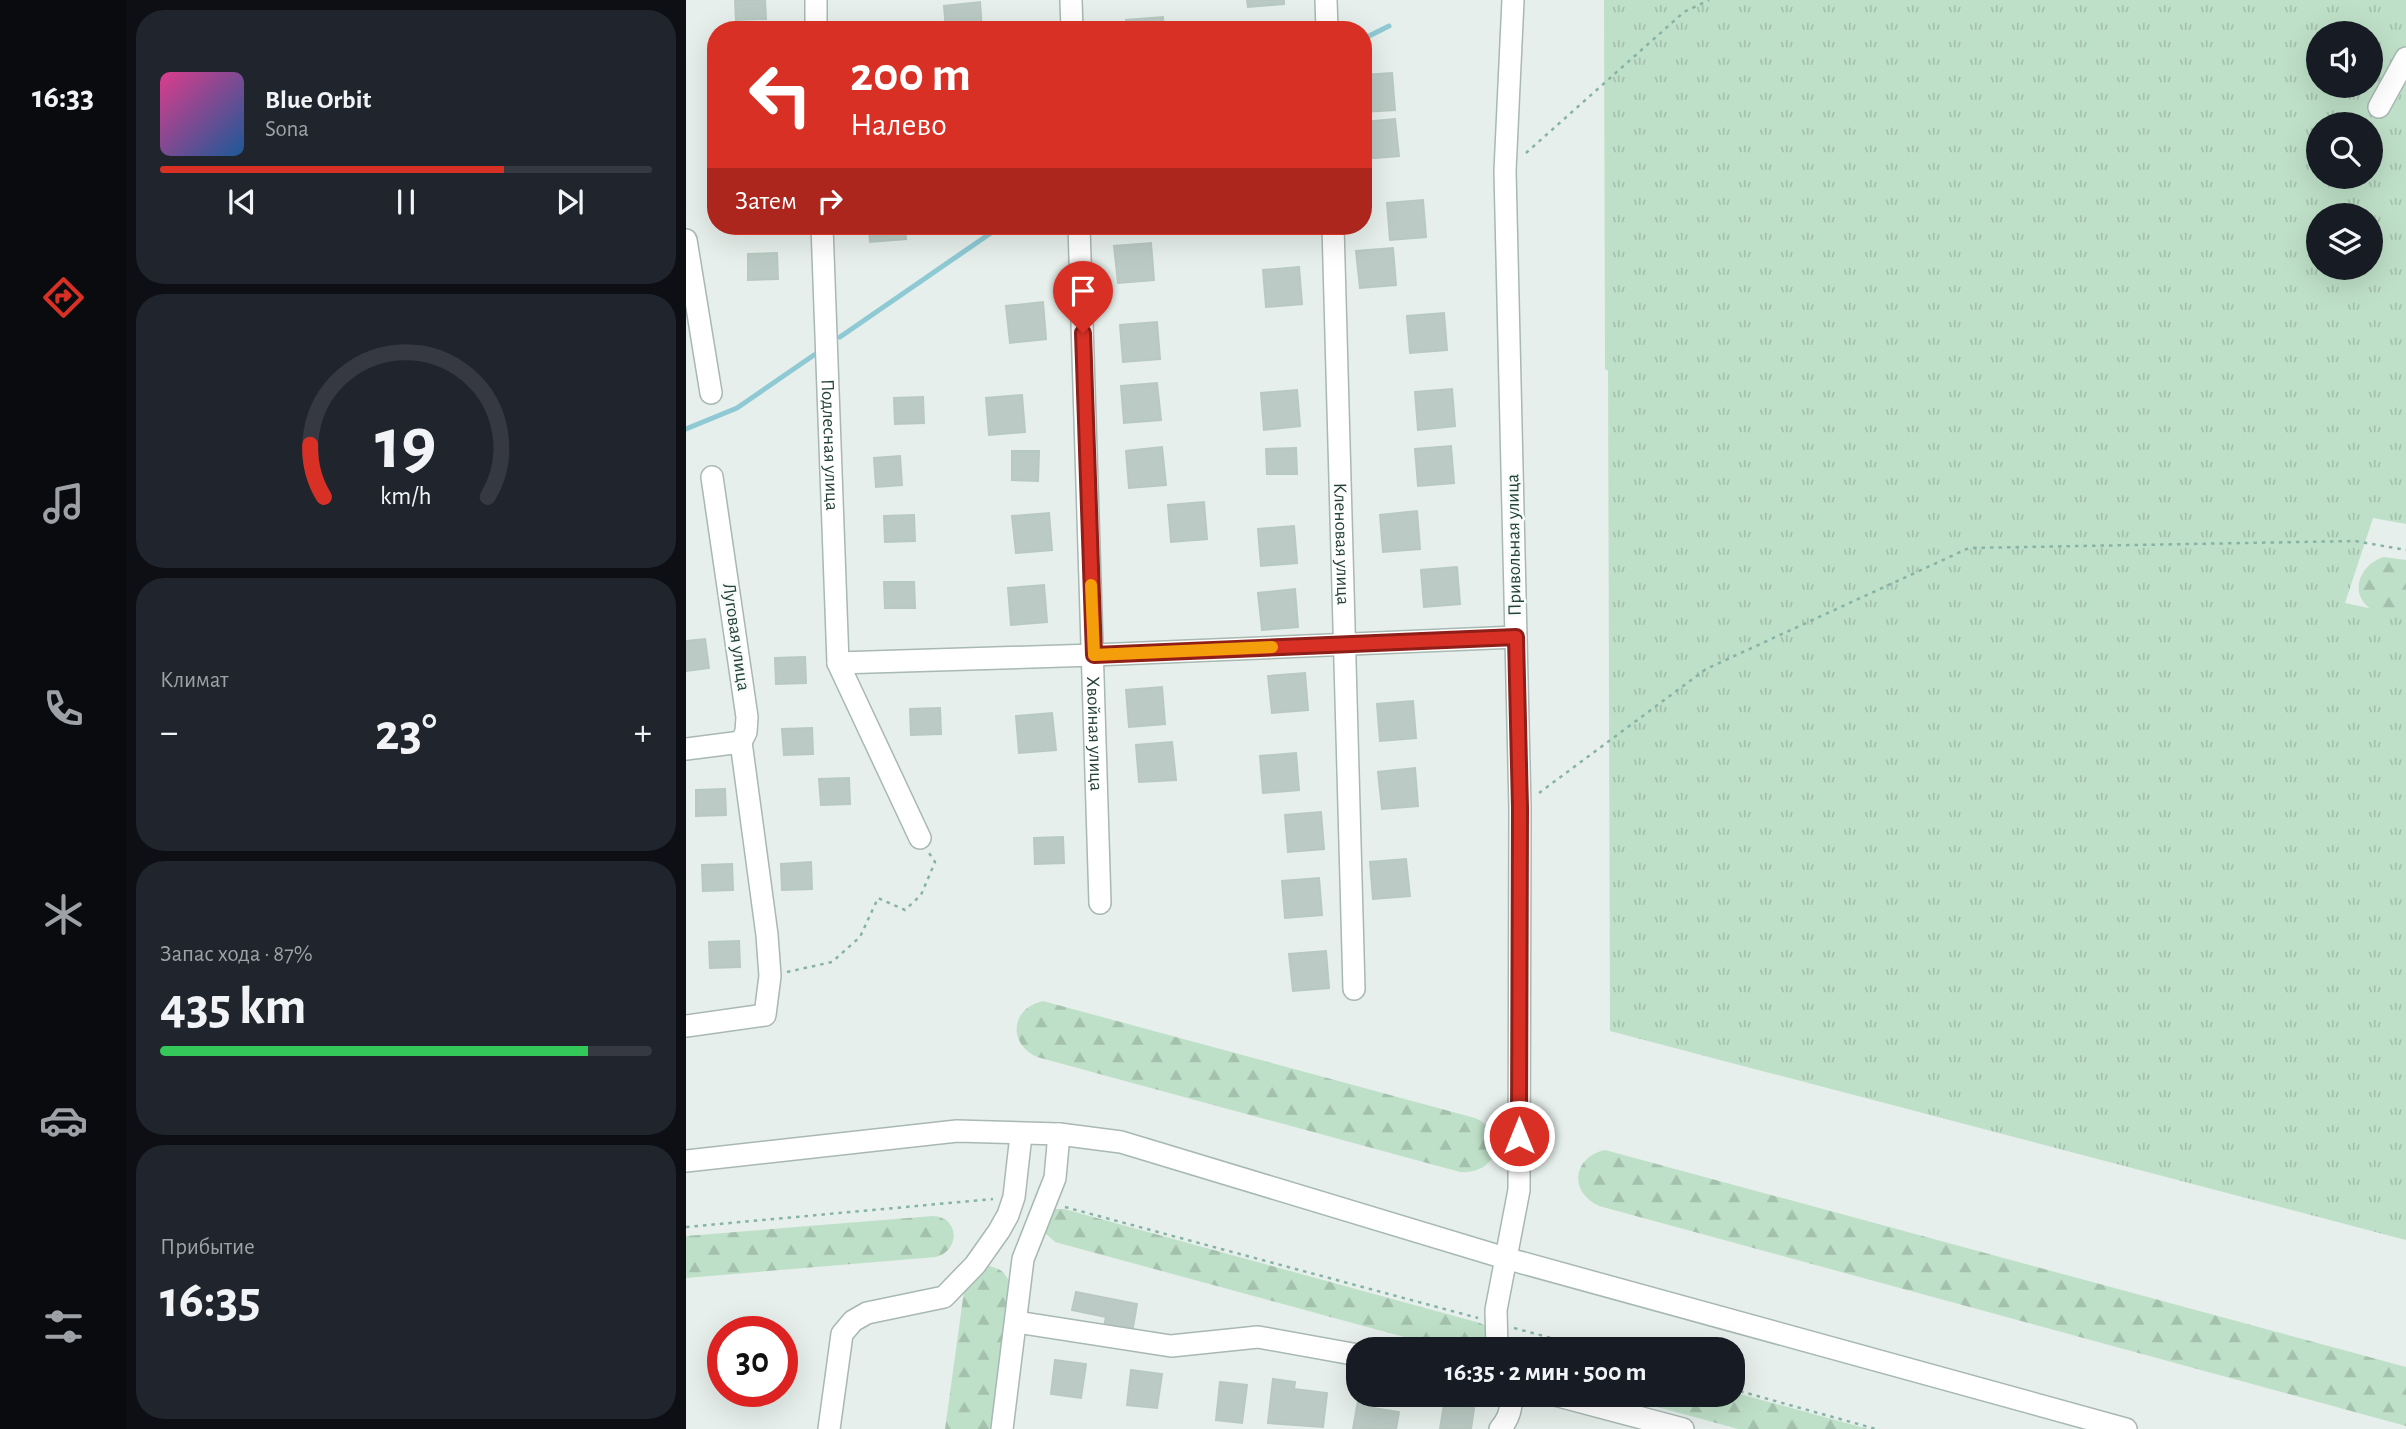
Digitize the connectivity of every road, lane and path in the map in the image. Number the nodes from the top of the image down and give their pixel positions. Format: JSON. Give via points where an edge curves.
{"nodes":[{"id":1,"x":816,"y":0,"type":"edge"},
{"id":2,"x":1071,"y":0,"type":"edge"},
{"id":3,"x":1326,"y":0,"type":"edge"},
{"id":4,"x":1513,"y":0,"type":"edge"},
{"id":5,"x":1709,"y":0,"type":"edge"},
{"id":6,"x":817,"y":21,"type":"edge"},
{"id":7,"x":1072,"y":21,"type":"edge"},
{"id":8,"x":1327,"y":21,"type":"edge"},
{"id":9,"x":2406,"y":58,"type":"edge"},
{"id":10,"x":2379,"y":107,"type":"dead end"},
{"id":11,"x":1505,"y":171,"type":"junction"},
{"id":12,"x":822,"y":235,"type":"edge"},
{"id":13,"x":1079,"y":235,"type":"edge"},
{"id":14,"x":1333,"y":235,"type":"edge"},
{"id":15,"x":686,"y":240,"type":"edge"},
{"id":16,"x":711,"y":393,"type":"dead end"},
{"id":17,"x":712,"y":477,"type":"dead end"},
{"id":18,"x":2406,"y":550,"type":"edge"},
{"id":19,"x":1516,"y":637,"type":"junction"},
{"id":20,"x":1346,"y":643,"type":"junction"},
{"id":21,"x":1094,"y":655,"type":"junction"},
{"id":22,"x":838,"y":663,"type":"junction"},
{"id":23,"x":741,"y":741,"type":"junction"},
{"id":24,"x":686,"y":750,"type":"edge"},
{"id":25,"x":1520,"y":808,"type":"junction"},
{"id":26,"x":920,"y":838,"type":"joint"},
{"id":27,"x":1100,"y":903,"type":"dead end"},
{"id":28,"x":770,"y":976,"type":"junction"},
{"id":29,"x":1354,"y":989,"type":"dead end"},
{"id":30,"x":686,"y":1026,"type":"edge"},
{"id":31,"x":1059,"y":1134,"type":"junction"},
{"id":32,"x":1021,"y":1135,"type":"junction"},
{"id":33,"x":686,"y":1161,"type":"edge"},
{"id":34,"x":1014,"y":1197,"type":"junction"},
{"id":35,"x":1046,"y":1202,"type":"junction"},
{"id":36,"x":686,"y":1227,"type":"edge"},
{"id":37,"x":1505,"y":1258,"type":"junction"},
{"id":38,"x":1017,"y":1322,"type":"junction"},
{"id":39,"x":1497,"y":1323,"type":"junction"},
{"id":40,"x":1497,"y":1337,"type":"edge"},
{"id":41,"x":1548,"y":1337,"type":"edge"},
{"id":42,"x":1346,"y":1353,"type":"edge"},
{"id":43,"x":1745,"y":1393,"type":"edge"},
{"id":44,"x":1510,"y":1407,"type":"edge"},
{"id":45,"x":1592,"y":1407,"type":"edge"},
{"id":46,"x":1647,"y":1425,"type":"edge"},
{"id":47,"x":830,"y":1429,"type":"edge"},
{"id":48,"x":1002,"y":1429,"type":"edge"},
{"id":49,"x":1500,"y":1429,"type":"edge"},
{"id":50,"x":1683,"y":1429,"type":"edge"},
{"id":51,"x":1877,"y":1429,"type":"edge"},
{"id":52,"x":2126,"y":1429,"type":"edge"}],
"edges":[{"from":1,"to":6,"type":"street"},
{"from":2,"to":7,"type":"street"},
{"from":3,"to":8,"type":"street"},
{"from":4,"to":11,"type":"street","name":"Привольная улица"},
{"from":5,"to":11,"type":"path","via":[[1684,12]]},
{"from":9,"to":10,"type":"street"},
{"from":11,"to":19,"type":"street","name":"Привольная улица"},
{"from":12,"to":22,"type":"street","name":"Подлесная улица"},
{"from":13,"to":21,"type":"street","name":"Хвойная улица"},
{"from":14,"to":20,"type":"street","name":"Кленовая улица"},
{"from":15,"to":16,"type":"street"},
{"from":17,"to":23,"type":"street","name":"Луговая улица","via":[[747,717]]},
{"from":18,"to":25,"type":"path","via":[[2355,541],[1969,548],[1706,669]]},
{"from":19,"to":20,"type":"street"},
{"from":19,"to":25,"type":"street","name":"Привольная улица"},
{"from":20,"to":21,"type":"street"},
{"from":20,"to":29,"type":"street","name":"Кленовая улица"},
{"from":21,"to":22,"type":"street"},
{"from":21,"to":27,"type":"street","name":"Хвойная улица"},
{"from":22,"to":26,"type":"street"},
{"from":23,"to":24,"type":"street"},
{"from":23,"to":28,"type":"street","name":"Луговая улица"},
{"from":25,"to":37,"type":"street","name":"Привольная улица","via":[[1519,1190]]},
{"from":26,"to":28,"type":"path","via":[[935,862],[922,895],[905,910],[878,898],[860,937],[832,962]]},
{"from":28,"to":30,"type":"street","name":"Луговая улица","via":[[765,1015]]},
{"from":31,"to":32,"type":"street"},
{"from":31,"to":35,"type":"street","via":[[1055,1178]]},
{"from":31,"to":37,"type":"street","via":[[1121,1142]]},
{"from":32,"to":33,"type":"street","via":[[957,1131]]},
{"from":32,"to":34,"type":"street"},
{"from":34,"to":36,"type":"path"},
{"from":34,"to":47,"type":"street","via":[[999,1231],[944,1297],[867,1312],[842,1334]]},
{"from":35,"to":38,"type":"street","via":[[1023,1259]]},
{"from":35,"to":39,"type":"path"},
{"from":37,"to":39,"type":"street","name":"Привольная улица"},
{"from":37,"to":52,"type":"street"},
{"from":38,"to":42,"type":"street","via":[[1171,1346],[1258,1338]]},
{"from":38,"to":48,"type":"street"},
{"from":39,"to":40,"type":"street","name":"Привольная улица"},
{"from":39,"to":41,"type":"path"},
{"from":43,"to":51,"type":"path"},
{"from":44,"to":49,"type":"street"},
{"from":45,"to":46,"type":"street"},
{"from":46,"to":50,"type":"street"}]}
